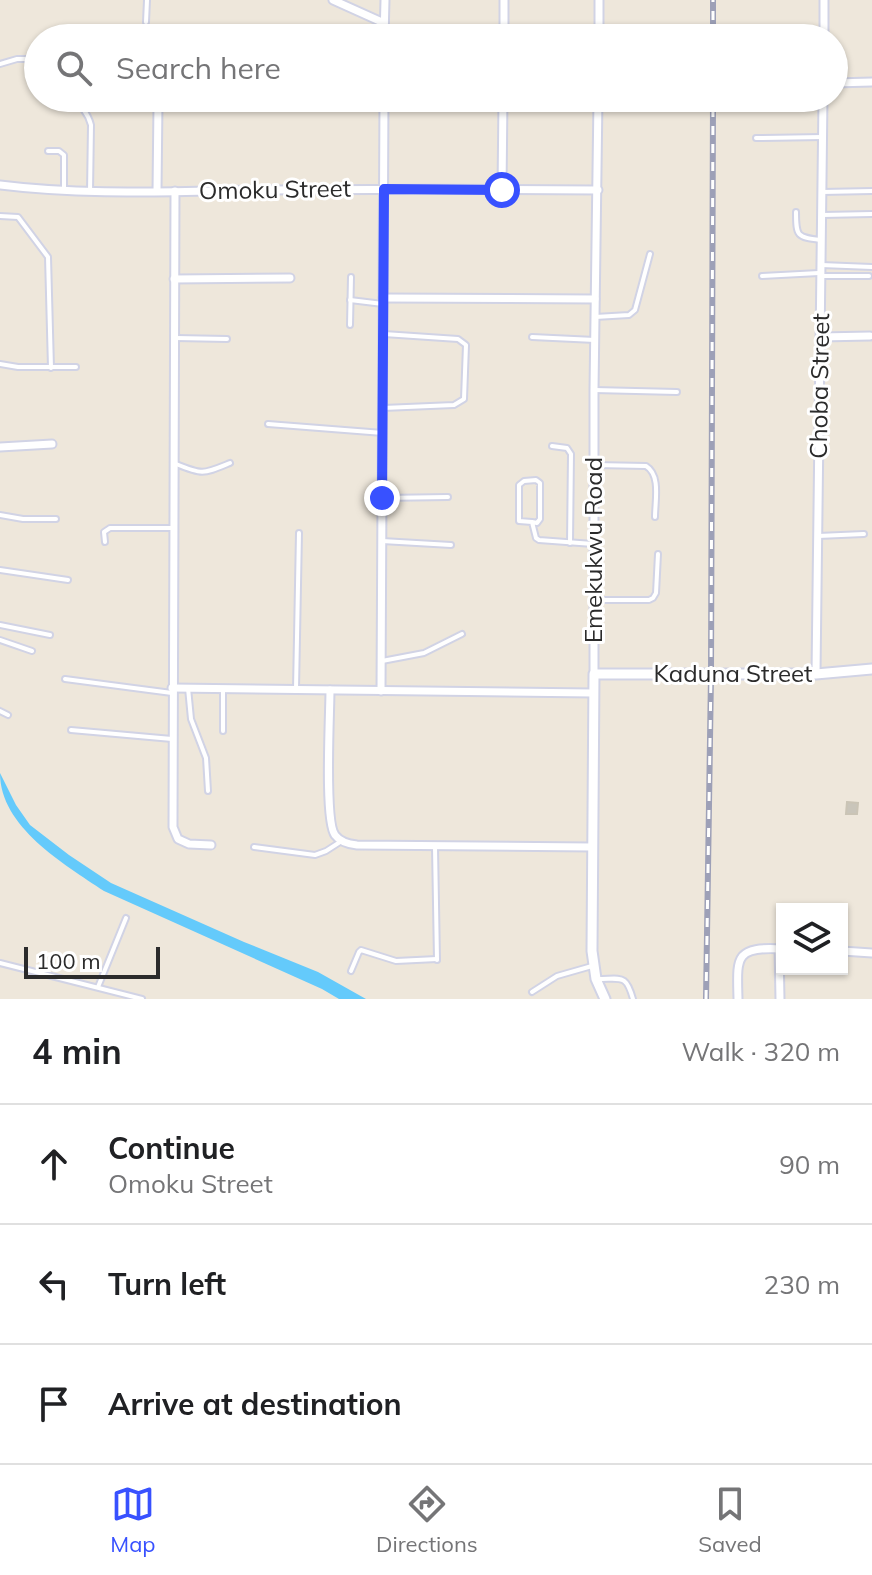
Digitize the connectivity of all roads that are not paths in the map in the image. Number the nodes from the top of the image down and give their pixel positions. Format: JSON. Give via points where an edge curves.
{"nodes":[{"id":1,"x":147,"y":0,"type":"edge"},
{"id":2,"x":333,"y":0,"type":"edge"},
{"id":3,"x":385,"y":0,"type":"edge"},
{"id":4,"x":504,"y":0,"type":"edge"},
{"id":5,"x":599,"y":0,"type":"edge"},
{"id":6,"x":824,"y":0,"type":"edge"},
{"id":7,"x":146,"y":22,"type":"dead end"},
{"id":8,"x":384,"y":23,"type":"joint"},
{"id":9,"x":504,"y":24,"type":"edge"},
{"id":10,"x":599,"y":24,"type":"edge"},
{"id":11,"x":824,"y":24,"type":"edge"},
{"id":12,"x":24,"y":59,"type":"edge"},
{"id":13,"x":0,"y":64,"type":"edge"},
{"id":14,"x":872,"y":82,"type":"edge"},
{"id":15,"x":848,"y":83,"type":"edge"},
{"id":16,"x":85,"y":112,"type":"edge"},
{"id":17,"x":158,"y":112,"type":"edge"},
{"id":18,"x":384,"y":112,"type":"edge"},
{"id":19,"x":503,"y":112,"type":"edge"},
{"id":20,"x":598,"y":112,"type":"edge"},
{"id":21,"x":823,"y":112,"type":"edge"},
{"id":22,"x":823,"y":137,"type":"junction"},
{"id":23,"x":756,"y":138,"type":"dead end"},
{"id":24,"x":48,"y":151,"type":"dead end"},
{"id":25,"x":0,"y":185,"type":"edge"},
{"id":26,"x":384,"y":189,"type":"junction"},
{"id":27,"x":64,"y":190,"type":"junction"},
{"id":28,"x":502,"y":190,"type":"junction"},
{"id":29,"x":598,"y":190,"type":"junction"},
{"id":30,"x":157,"y":191,"type":"junction"},
{"id":31,"x":175,"y":191,"type":"junction"},
{"id":32,"x":872,"y":191,"type":"edge"},
{"id":33,"x":90,"y":192,"type":"junction"},
{"id":34,"x":822,"y":192,"type":"junction"},
{"id":35,"x":796,"y":212,"type":"dead end"},
{"id":36,"x":872,"y":214,"type":"edge"},
{"id":37,"x":822,"y":215,"type":"junction"},
{"id":38,"x":0,"y":216,"type":"edge"},
{"id":39,"x":821,"y":240,"type":"junction"},
{"id":40,"x":650,"y":254,"type":"dead end"},
{"id":41,"x":872,"y":267,"type":"edge"},
{"id":42,"x":821,"y":271,"type":"junction"},
{"id":43,"x":762,"y":276,"type":"dead end"},
{"id":44,"x":869,"y":276,"type":"dead end"},
{"id":45,"x":351,"y":277,"type":"dead end"},
{"id":46,"x":290,"y":278,"type":"dead end"},
{"id":47,"x":174,"y":279,"type":"junction"},
{"id":48,"x":595,"y":299,"type":"junction"},
{"id":49,"x":350,"y":300,"type":"junction"},
{"id":50,"x":383,"y":301,"type":"junction"},
{"id":51,"x":595,"y":317,"type":"junction"},
{"id":52,"x":350,"y":325,"type":"dead end"},
{"id":53,"x":383,"y":334,"type":"junction"},
{"id":54,"x":870,"y":336,"type":"edge"},
{"id":55,"x":532,"y":337,"type":"dead end"},
{"id":56,"x":820,"y":337,"type":"junction"},
{"id":57,"x":174,"y":338,"type":"junction"},
{"id":58,"x":227,"y":339,"type":"dead end"},
{"id":59,"x":595,"y":340,"type":"junction"},
{"id":60,"x":0,"y":364,"type":"edge"},
{"id":61,"x":76,"y":367,"type":"dead end"},
{"id":62,"x":51,"y":368,"type":"junction"},
{"id":63,"x":594,"y":390,"type":"junction"},
{"id":64,"x":677,"y":392,"type":"dead end"},
{"id":65,"x":383,"y":408,"type":"junction"},
{"id":66,"x":268,"y":424,"type":"dead end"},
{"id":67,"x":383,"y":433,"type":"junction"},
{"id":68,"x":52,"y":444,"type":"dead end"},
{"id":69,"x":552,"y":446,"type":"dead end"},
{"id":70,"x":0,"y":447,"type":"edge"},
{"id":71,"x":173,"y":463,"type":"junction"},
{"id":72,"x":230,"y":463,"type":"dead end"},
{"id":73,"x":595,"y":465,"type":"junction"},
{"id":74,"x":448,"y":497,"type":"dead end"},
{"id":75,"x":382,"y":498,"type":"junction"},
{"id":76,"x":0,"y":515,"type":"edge"},
{"id":77,"x":655,"y":517,"type":"dead end"},
{"id":78,"x":56,"y":519,"type":"dead end"},
{"id":79,"x":532,"y":522,"type":"junction"},
{"id":80,"x":173,"y":528,"type":"junction"},
{"id":81,"x":299,"y":533,"type":"dead end"},
{"id":82,"x":864,"y":534,"type":"dead end"},
{"id":83,"x":818,"y":536,"type":"junction"},
{"id":84,"x":382,"y":541,"type":"junction"},
{"id":85,"x":105,"y":542,"type":"dead end"},
{"id":86,"x":570,"y":543,"type":"junction"},
{"id":87,"x":594,"y":544,"type":"junction"},
{"id":88,"x":451,"y":545,"type":"dead end"},
{"id":89,"x":658,"y":554,"type":"dead end"},
{"id":90,"x":0,"y":570,"type":"edge"},
{"id":91,"x":68,"y":580,"type":"dead end"},
{"id":92,"x":594,"y":600,"type":"junction"},
{"id":93,"x":0,"y":625,"type":"edge"},
{"id":94,"x":462,"y":634,"type":"dead end"},
{"id":95,"x":50,"y":635,"type":"dead end"},
{"id":96,"x":0,"y":640,"type":"edge"},
{"id":97,"x":32,"y":651,"type":"dead end"},
{"id":98,"x":382,"y":661,"type":"junction"},
{"id":99,"x":872,"y":669,"type":"edge"},
{"id":100,"x":594,"y":674,"type":"junction"},
{"id":101,"x":816,"y":674,"type":"junction"},
{"id":102,"x":65,"y":679,"type":"dead end"},
{"id":103,"x":188,"y":688,"type":"junction"},
{"id":104,"x":223,"y":688,"type":"junction"},
{"id":105,"x":296,"y":689,"type":"junction"},
{"id":106,"x":172,"y":690,"type":"junction"},
{"id":107,"x":330,"y":690,"type":"junction"},
{"id":108,"x":381,"y":691,"type":"junction"},
{"id":109,"x":593,"y":693,"type":"junction"},
{"id":110,"x":0,"y":711,"type":"edge"},
{"id":111,"x":8,"y":715,"type":"dead end"},
{"id":112,"x":71,"y":730,"type":"dead end"},
{"id":113,"x":223,"y":731,"type":"dead end"},
{"id":114,"x":172,"y":739,"type":"junction"},
{"id":115,"x":208,"y":791,"type":"dead end"},
{"id":116,"x":342,"y":841,"type":"junction"},
{"id":117,"x":211,"y":845,"type":"dead end"},
{"id":118,"x":435,"y":846,"type":"junction"},
{"id":119,"x":254,"y":847,"type":"dead end"},
{"id":120,"x":592,"y":847,"type":"junction"},
{"id":121,"x":126,"y":918,"type":"dead end"},
{"id":122,"x":776,"y":948,"type":"edge"},
{"id":123,"x":848,"y":951,"type":"edge"},
{"id":124,"x":872,"y":953,"type":"edge"},
{"id":125,"x":0,"y":963,"type":"edge"},
{"id":126,"x":594,"y":966,"type":"junction"},
{"id":127,"x":351,"y":971,"type":"dead end"},
{"id":128,"x":780,"y":975,"type":"edge"},
{"id":129,"x":596,"y":979,"type":"junction"},
{"id":130,"x":98,"y":987,"type":"junction"},
{"id":131,"x":532,"y":992,"type":"dead end"},
{"id":132,"x":142,"y":999,"type":"edge"},
{"id":133,"x":605,"y":999,"type":"edge"},
{"id":134,"x":633,"y":999,"type":"edge"},
{"id":135,"x":738,"y":999,"type":"edge"},
{"id":136,"x":780,"y":999,"type":"edge"}],
"edges":[{"from":1,"to":7,"type":"lane"},
{"from":2,"to":8,"type":"street"},
{"from":3,"to":8,"type":"street"},
{"from":4,"to":9,"type":"street"},
{"from":5,"to":10,"type":"street"},
{"from":6,"to":11,"type":"street"},
{"from":12,"to":13,"type":"lane"},
{"from":14,"to":15,"type":"street"},
{"from":16,"to":33,"type":"lane","via":[[91,125]]},
{"from":17,"to":30,"type":"street"},
{"from":18,"to":26,"type":"street"},
{"from":19,"to":28,"type":"street"},
{"from":20,"to":29,"type":"street","name":"Emekukwu Road"},
{"from":21,"to":22,"type":"street","name":"Choba Street"},
{"from":22,"to":23,"type":"lane"},
{"from":22,"to":34,"type":"street","name":"Choba Street"},
{"from":24,"to":27,"type":"lane","via":[[64,155]]},
{"from":25,"to":27,"type":"street","name":"Omoku Street"},
{"from":26,"to":28,"type":"street","name":"Omoku Street"},
{"from":26,"to":31,"type":"street","name":"Omoku Street"},
{"from":26,"to":50,"type":"street"},
{"from":27,"to":33,"type":"street","name":"Omoku Street"},
{"from":28,"to":29,"type":"street","name":"Omoku Street"},
{"from":29,"to":48,"type":"street","name":"Emekukwu Road"},
{"from":30,"to":31,"type":"street","name":"Omoku Street"},
{"from":30,"to":33,"type":"street","name":"Omoku Street"},
{"from":31,"to":47,"type":"street"},
{"from":32,"to":34,"type":"lane"},
{"from":34,"to":37,"type":"street","name":"Choba Street"},
{"from":35,"to":39,"type":"lane","via":[[799,235]]},
{"from":36,"to":37,"type":"lane"},
{"from":37,"to":39,"type":"street","name":"Choba Street"},
{"from":38,"to":62,"type":"lane","via":[[18,217],[48,257]]},
{"from":39,"to":42,"type":"street","name":"Choba Street"},
{"from":40,"to":51,"type":"lane","via":[[635,310]]},
{"from":41,"to":42,"type":"lane"},
{"from":42,"to":43,"type":"lane"},
{"from":42,"to":44,"type":"lane"},
{"from":42,"to":56,"type":"street","name":"Choba Street"},
{"from":45,"to":49,"type":"lane"},
{"from":46,"to":47,"type":"street"},
{"from":47,"to":57,"type":"street"},
{"from":48,"to":50,"type":"street"},
{"from":48,"to":51,"type":"street","name":"Emekukwu Road"},
{"from":49,"to":50,"type":"lane"},
{"from":49,"to":52,"type":"lane"},
{"from":50,"to":53,"type":"street"},
{"from":51,"to":59,"type":"street","name":"Emekukwu Road"},
{"from":53,"to":65,"type":"street"},
{"from":53,"to":65,"type":"lane","via":[[458,339],[466,345],[461,402]]},
{"from":54,"to":56,"type":"street"},
{"from":55,"to":59,"type":"lane"},
{"from":56,"to":83,"type":"street","name":"Choba Street"},
{"from":57,"to":58,"type":"lane"},
{"from":57,"to":71,"type":"street"},
{"from":59,"to":63,"type":"street","name":"Emekukwu Road"},
{"from":60,"to":62,"type":"lane"},
{"from":61,"to":62,"type":"lane"},
{"from":63,"to":64,"type":"lane"},
{"from":63,"to":73,"type":"street","name":"Emekukwu Road"},
{"from":65,"to":67,"type":"street"},
{"from":66,"to":67,"type":"lane"},
{"from":67,"to":75,"type":"street"},
{"from":68,"to":70,"type":"street"},
{"from":69,"to":86,"type":"lane","via":[[571,454]]},
{"from":71,"to":72,"type":"lane","via":[[200,473]]},
{"from":71,"to":80,"type":"street"},
{"from":73,"to":77,"type":"lane","via":[[650,467],[655,476]]},
{"from":73,"to":87,"type":"street","name":"Emekukwu Road"},
{"from":74,"to":75,"type":"lane"},
{"from":75,"to":84,"type":"street"},
{"from":76,"to":78,"type":"lane"},
{"from":79,"to":79,"type":"lane","via":[[519,521],[519,485],[536,480],[540,519]]},
{"from":79,"to":86,"type":"lane","via":[[539,540]]},
{"from":80,"to":85,"type":"lane","via":[[106,529]]},
{"from":80,"to":106,"type":"street"},
{"from":81,"to":105,"type":"lane"},
{"from":82,"to":83,"type":"lane"},
{"from":83,"to":101,"type":"street","name":"Choba Street"},
{"from":84,"to":88,"type":"lane"},
{"from":84,"to":98,"type":"street"},
{"from":86,"to":87,"type":"lane"},
{"from":87,"to":92,"type":"street","name":"Emekukwu Road"},
{"from":89,"to":92,"type":"lane","via":[[653,598]]},
{"from":90,"to":91,"type":"lane"},
{"from":92,"to":100,"type":"street","name":"Emekukwu Road"},
{"from":93,"to":95,"type":"lane"},
{"from":94,"to":98,"type":"lane","via":[[424,653]]},
{"from":96,"to":97,"type":"lane"},
{"from":98,"to":108,"type":"street"},
{"from":99,"to":101,"type":"street","name":"Kaduna Street"},
{"from":100,"to":101,"type":"street","name":"Kaduna Street"},
{"from":100,"to":109,"type":"street","name":"Emekukwu Road"},
{"from":102,"to":106,"type":"lane"},
{"from":103,"to":104,"type":"street"},
{"from":103,"to":106,"type":"street"},
{"from":103,"to":115,"type":"lane","via":[[191,719],[206,758]]},
{"from":104,"to":105,"type":"street"},
{"from":104,"to":113,"type":"lane"},
{"from":105,"to":107,"type":"street"},
{"from":106,"to":114,"type":"street"},
{"from":107,"to":108,"type":"street"},
{"from":107,"to":116,"type":"street","via":[[329,816]]},
{"from":108,"to":109,"type":"street"},
{"from":109,"to":120,"type":"street","name":"Emekukwu Road"},
{"from":110,"to":111,"type":"lane"},
{"from":112,"to":114,"type":"lane"},
{"from":114,"to":117,"type":"street","via":[[173,827],[178,839]]},
{"from":116,"to":118,"type":"street"},
{"from":116,"to":119,"type":"lane","via":[[315,855]]},
{"from":118,"to":120,"type":"street"},
{"from":118,"to":127,"type":"lane","via":[[437,960],[396,961],[361,950]]},
{"from":120,"to":126,"type":"street","name":"Emekukwu Road"},
{"from":121,"to":130,"type":"lane"},
{"from":122,"to":135,"type":"street","via":[[760,947],[741,957]]},
{"from":123,"to":124,"type":"street"},
{"from":125,"to":130,"type":"lane"},
{"from":126,"to":129,"type":"street","name":"Emekukwu Road"},
{"from":126,"to":131,"type":"lane","via":[[557,976]]},
{"from":128,"to":136,"type":"street"},
{"from":129,"to":133,"type":"street","name":"Emekukwu Road"},
{"from":129,"to":134,"type":"lane","via":[[623,979]]},
{"from":130,"to":132,"type":"lane"}]}
